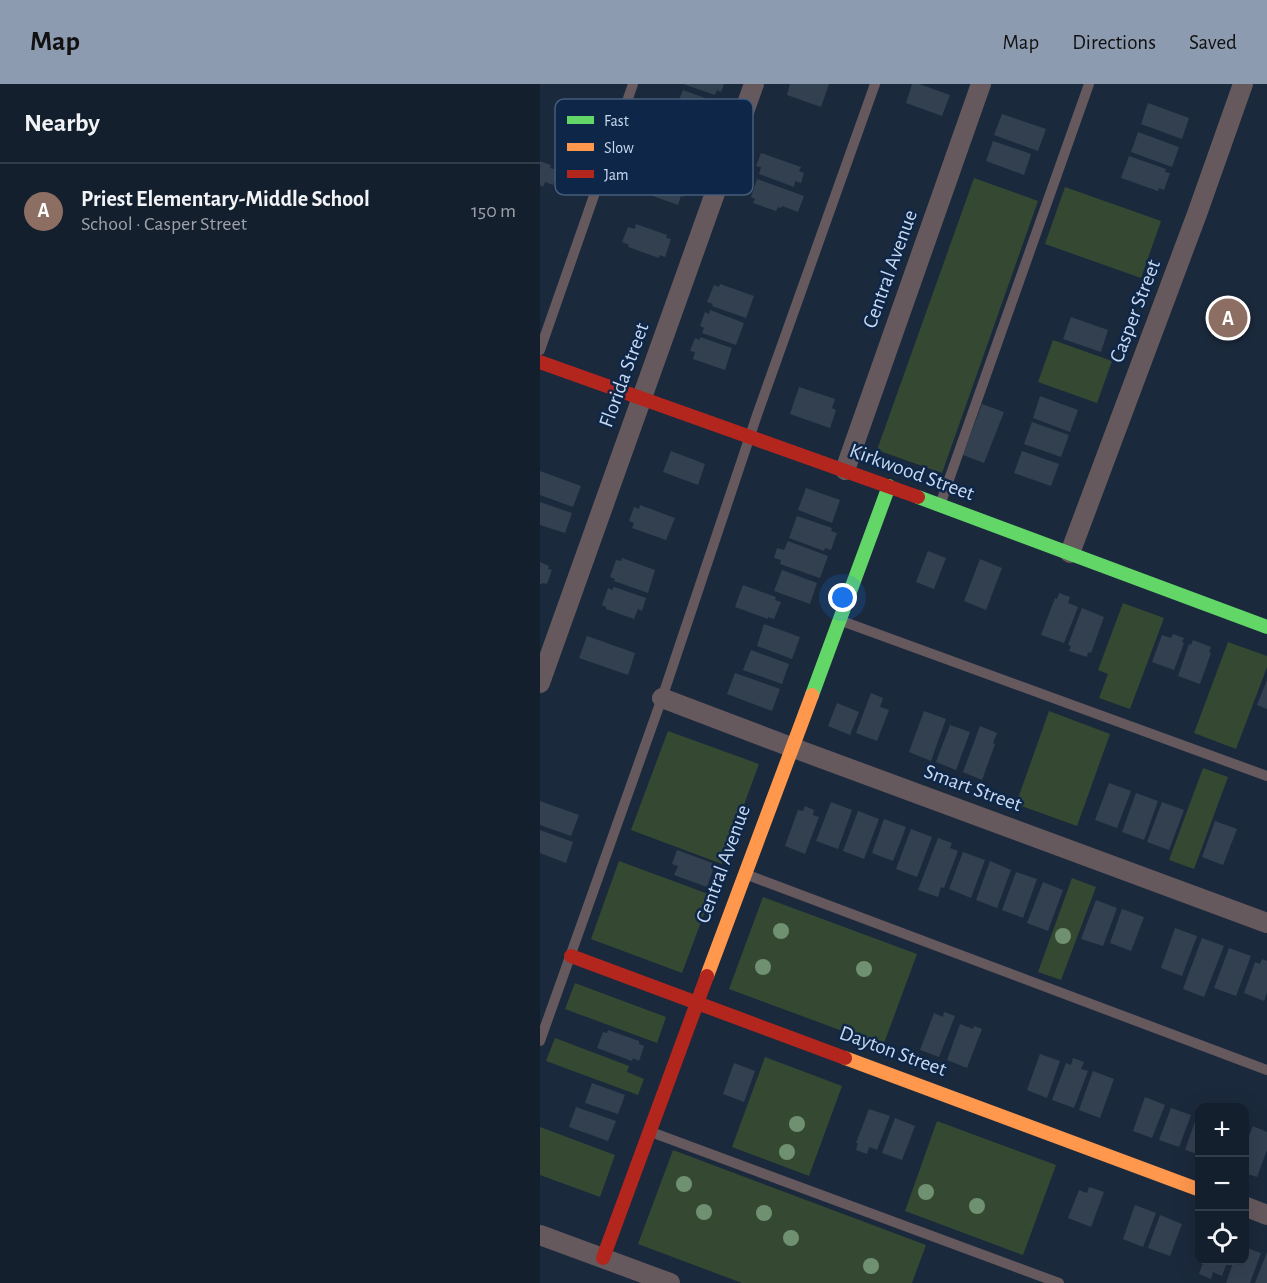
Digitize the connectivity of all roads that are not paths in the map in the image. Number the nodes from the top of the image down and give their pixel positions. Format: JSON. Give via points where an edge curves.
{"nodes":[{"id":1,"x":633,"y":84,"type":"edge"},
{"id":2,"x":754,"y":84,"type":"edge"},
{"id":3,"x":875,"y":84,"type":"edge"},
{"id":4,"x":981,"y":84,"type":"edge"},
{"id":5,"x":1089,"y":84,"type":"edge"},
{"id":6,"x":1243,"y":84,"type":"edge"},
{"id":7,"x":628,"y":99,"type":"edge"},
{"id":8,"x":749,"y":99,"type":"edge"},
{"id":9,"x":594,"y":195,"type":"edge"},
{"id":10,"x":714,"y":195,"type":"edge"},
{"id":11,"x":540,"y":350,"type":"edge"},
{"id":12,"x":540,"y":362,"type":"edge"},
{"id":13,"x":642,"y":398,"type":"junction"},
{"id":14,"x":750,"y":436,"type":"junction"},
{"id":15,"x":845,"y":470,"type":"junction"},
{"id":16,"x":889,"y":486,"type":"junction"},
{"id":17,"x":940,"y":505,"type":"junction"},
{"id":18,"x":1070,"y":553,"type":"junction"},
{"id":19,"x":839,"y":620,"type":"junction"},
{"id":20,"x":1267,"y":627,"type":"edge"},
{"id":21,"x":540,"y":683,"type":"edge"},
{"id":22,"x":662,"y":698,"type":"junction"},
{"id":23,"x":791,"y":747,"type":"junction"},
{"id":24,"x":1267,"y":776,"type":"edge"},
{"id":25,"x":745,"y":874,"type":"junction"},
{"id":26,"x":1267,"y":922,"type":"edge"},
{"id":27,"x":571,"y":956,"type":"junction"},
{"id":28,"x":697,"y":1004,"type":"junction"},
{"id":29,"x":540,"y":1041,"type":"edge"},
{"id":30,"x":1267,"y":1070,"type":"edge"},
{"id":31,"x":651,"y":1132,"type":"junction"},
{"id":32,"x":1195,"y":1188,"type":"edge"},
{"id":33,"x":1249,"y":1208,"type":"edge"},
{"id":34,"x":1267,"y":1215,"type":"edge"},
{"id":35,"x":540,"y":1235,"type":"edge"},
{"id":36,"x":603,"y":1258,"type":"junction"},
{"id":37,"x":670,"y":1283,"type":"edge"},
{"id":38,"x":1059,"y":1283,"type":"edge"}],
"edges":[{"from":1,"to":7,"type":"lane"},
{"from":2,"to":8,"type":"street","name":"Florida Street"},
{"from":3,"to":14,"type":"lane"},
{"from":4,"to":15,"type":"street","name":"Central Avenue"},
{"from":5,"to":17,"type":"lane"},
{"from":6,"to":18,"type":"street","name":"Casper Street"},
{"from":9,"to":11,"type":"lane"},
{"from":10,"to":13,"type":"street","name":"Florida Street"},
{"from":12,"to":13,"type":"street","name":"Kirkwood Street"},
{"from":13,"to":14,"type":"street","name":"Kirkwood Street"},
{"from":13,"to":21,"type":"street","name":"Florida Street"},
{"from":14,"to":15,"type":"street","name":"Kirkwood Street"},
{"from":14,"to":22,"type":"lane"},
{"from":15,"to":16,"type":"street","name":"Kirkwood Street"},
{"from":16,"to":17,"type":"street","name":"Kirkwood Street"},
{"from":16,"to":19,"type":"street","name":"Central Avenue"},
{"from":17,"to":18,"type":"street","name":"Kirkwood Street"},
{"from":18,"to":20,"type":"street","name":"Kirkwood Street"},
{"from":19,"to":23,"type":"street","name":"Central Avenue"},
{"from":19,"to":24,"type":"lane"},
{"from":22,"to":23,"type":"street","name":"Smart Street"},
{"from":22,"to":27,"type":"lane"},
{"from":23,"to":25,"type":"street","name":"Central Avenue"},
{"from":23,"to":26,"type":"street","name":"Smart Street"},
{"from":25,"to":28,"type":"street","name":"Central Avenue"},
{"from":25,"to":30,"type":"lane"},
{"from":27,"to":28,"type":"street","name":"Dayton Street"},
{"from":27,"to":29,"type":"lane"},
{"from":28,"to":31,"type":"street","name":"Central Avenue"},
{"from":28,"to":32,"type":"street","name":"Dayton Street"},
{"from":31,"to":36,"type":"street","name":"Central Avenue"},
{"from":31,"to":38,"type":"lane"},
{"from":33,"to":34,"type":"street"},
{"from":35,"to":36,"type":"street"},
{"from":36,"to":37,"type":"street"}]}
